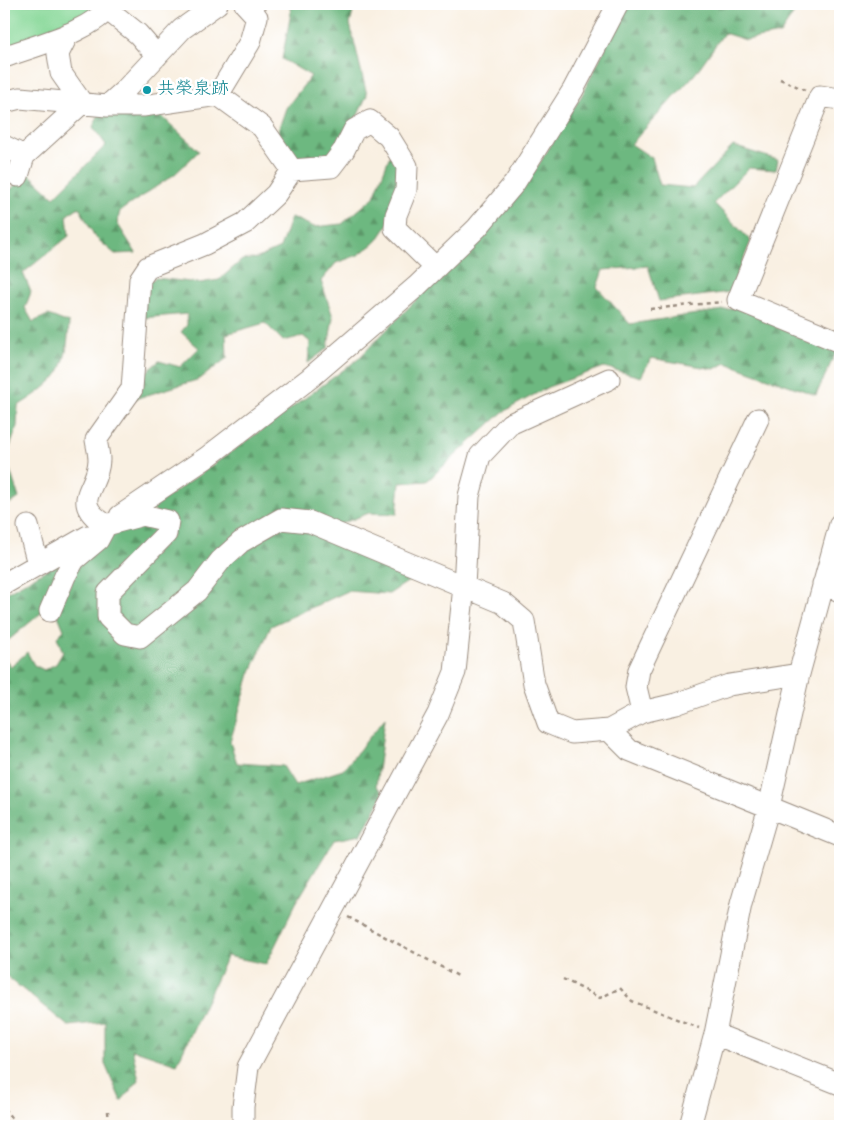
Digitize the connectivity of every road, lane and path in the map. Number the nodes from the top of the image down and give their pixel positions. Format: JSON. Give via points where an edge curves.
{"nodes":[{"id":1,"x":217,"y":4,"type":"edge"},
{"id":2,"x":245,"y":4,"type":"edge"},
{"id":3,"x":618,"y":4,"type":"edge"},
{"id":4,"x":111,"y":7,"type":"edge"},
{"id":5,"x":68,"y":34,"type":"junction"},
{"id":6,"x":157,"y":56,"type":"junction"},
{"id":7,"x":4,"y":57,"type":"edge"},
{"id":8,"x":77,"y":58,"type":"dead end"},
{"id":9,"x":61,"y":73,"type":"junction"},
{"id":10,"x":780,"y":79,"type":"dead end"},
{"id":11,"x":218,"y":94,"type":"junction"},
{"id":12,"x":830,"y":98,"type":"edge"},
{"id":13,"x":4,"y":102,"type":"edge"},
{"id":14,"x":82,"y":103,"type":"junction"},
{"id":15,"x":107,"y":106,"type":"junction"},
{"id":16,"x":4,"y":146,"type":"edge"},
{"id":17,"x":292,"y":170,"type":"junction"},
{"id":18,"x":436,"y":268,"type":"junction"},
{"id":19,"x":738,"y":300,"type":"junction"},
{"id":20,"x":650,"y":309,"type":"dead end"},
{"id":21,"x":840,"y":342,"type":"edge"},
{"id":22,"x":609,"y":379,"type":"dead end"},
{"id":23,"x":758,"y":419,"type":"dead end"},
{"id":24,"x":840,"y":524,"type":"edge"},
{"id":25,"x":106,"y":525,"type":"junction"},
{"id":26,"x":28,"y":526,"type":"dead end"},
{"id":27,"x":38,"y":564,"type":"junction"},
{"id":28,"x":4,"y":584,"type":"edge"},
{"id":29,"x":464,"y":586,"type":"junction"},
{"id":30,"x":831,"y":588,"type":"edge"},
{"id":31,"x":50,"y":611,"type":"dead end"},
{"id":32,"x":799,"y":674,"type":"junction"},
{"id":33,"x":642,"y":712,"type":"junction"},
{"id":34,"x":609,"y":730,"type":"junction"},
{"id":35,"x":769,"y":807,"type":"junction"},
{"id":36,"x":840,"y":836,"type":"edge"},
{"id":37,"x":333,"y":909,"type":"junction"},
{"id":38,"x":460,"y":977,"type":"dead end"},
{"id":39,"x":563,"y":979,"type":"dead end"},
{"id":40,"x":715,"y":1034,"type":"junction"},
{"id":41,"x":840,"y":1084,"type":"edge"},
{"id":42,"x":4,"y":1108,"type":"edge"},
{"id":43,"x":108,"y":1111,"type":"dead end"},
{"id":44,"x":18,"y":1126,"type":"edge"},
{"id":45,"x":109,"y":1126,"type":"edge"},
{"id":46,"x":243,"y":1126,"type":"edge"},
{"id":47,"x":690,"y":1126,"type":"edge"}],
"edges":[{"from":1,"to":6,"type":"street","via":[[182,29]]},
{"from":2,"to":11,"type":"street","via":[[256,17],[250,42]]},
{"from":3,"to":18,"type":"street","via":[[573,90],[514,184],[477,228]]},
{"from":4,"to":5,"type":"street","via":[[89,24]]},
{"from":4,"to":6,"type":"street"},
{"from":5,"to":7,"type":"street"},
{"from":5,"to":9,"type":"street","via":[[58,54]]},
{"from":6,"to":15,"type":"street"},
{"from":8,"to":9,"type":"street"},
{"from":9,"to":14,"type":"street"},
{"from":10,"to":12,"type":"path"},
{"from":11,"to":15,"type":"street","via":[[143,106]]},
{"from":11,"to":17,"type":"street","via":[[262,127]]},
{"from":12,"to":19,"type":"street"},
{"from":13,"to":14,"type":"street","via":[[20,98]]},
{"from":14,"to":15,"type":"street"},
{"from":14,"to":16,"type":"street","via":[[21,166]]},
{"from":17,"to":18,"type":"street","via":[[331,167],[354,130],[370,121],[389,137],[407,166],[406,190],[396,215],[395,228]]},
{"from":17,"to":25,"type":"street","via":[[276,194],[245,223],[205,244],[148,267],[140,279],[132,389],[96,440],[99,459],[87,492],[88,508]]},
{"from":18,"to":25,"type":"street","via":[[310,378],[206,458]]},
{"from":19,"to":20,"type":"path"},
{"from":19,"to":21,"type":"street"},
{"from":22,"to":29,"type":"street","via":[[510,424],[480,456],[470,496]]},
{"from":23,"to":33,"type":"street","via":[[638,670],[636,687]]},
{"from":24,"to":30,"type":"street"},
{"from":25,"to":27,"type":"street"},
{"from":25,"to":29,"type":"street","via":[[143,515],[168,521],[166,534],[108,594],[108,617],[124,634],[140,638],[197,591],[221,560],[241,542],[281,519],[310,522]]},
{"from":25,"to":31,"type":"street","via":[[98,540],[74,560]]},
{"from":26,"to":27,"type":"street"},
{"from":27,"to":28,"type":"street"},
{"from":29,"to":34,"type":"street","via":[[503,603],[524,621],[534,684],[548,723],[572,733]]},
{"from":29,"to":37,"type":"street","via":[[455,672],[438,714]]},
{"from":30,"to":32,"type":"street"},
{"from":32,"to":33,"type":"street","via":[[729,685]]},
{"from":32,"to":35,"type":"street"},
{"from":33,"to":34,"type":"street"},
{"from":34,"to":35,"type":"street","via":[[629,750]]},
{"from":35,"to":36,"type":"street"},
{"from":35,"to":40,"type":"street","via":[[741,904]]},
{"from":37,"to":38,"type":"path"},
{"from":37,"to":46,"type":"street","via":[[248,1067],[242,1107]]},
{"from":39,"to":40,"type":"path","via":[[600,998],[620,988],[632,1001]]},
{"from":40,"to":41,"type":"street"},
{"from":40,"to":47,"type":"street"},
{"from":42,"to":44,"type":"path"},
{"from":43,"to":45,"type":"path"}]}
